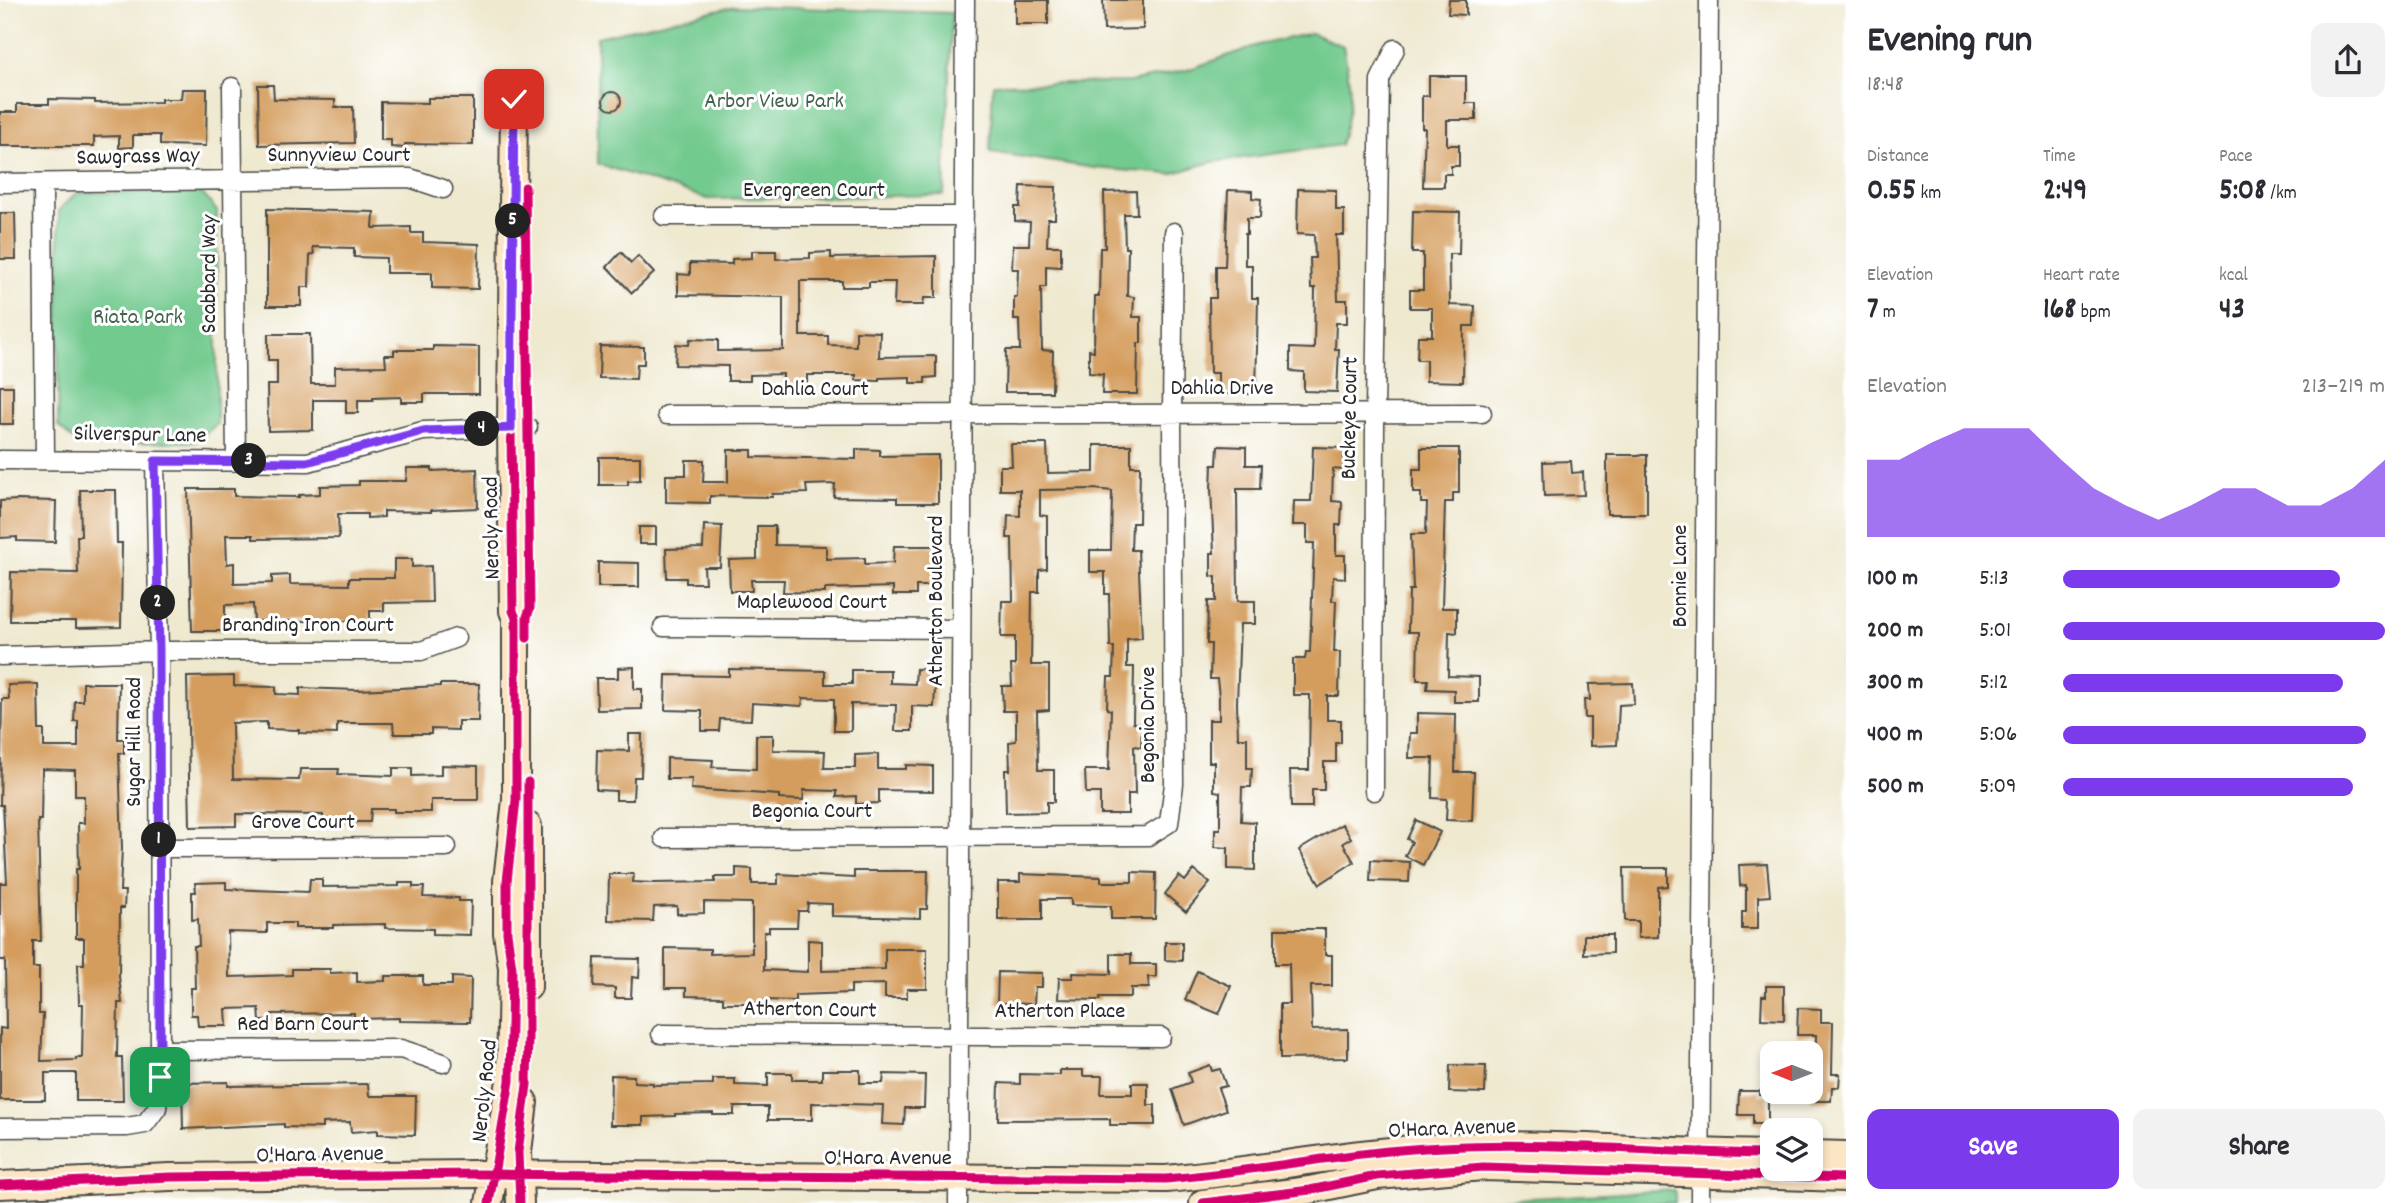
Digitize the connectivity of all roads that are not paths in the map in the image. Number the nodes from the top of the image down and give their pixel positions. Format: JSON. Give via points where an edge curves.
{"nodes":[{"id":1,"x":965,"y":0,"type":"edge"},
{"id":2,"x":1709,"y":0,"type":"edge"},
{"id":3,"x":1395,"y":49,"type":"dead end"},
{"id":4,"x":232,"y":87,"type":"dead end"},
{"id":5,"x":233,"y":181,"type":"junction"},
{"id":6,"x":0,"y":183,"type":"edge"},
{"id":7,"x":43,"y":184,"type":"junction"},
{"id":8,"x":443,"y":189,"type":"dead end"},
{"id":9,"x":664,"y":216,"type":"dead end"},
{"id":10,"x":964,"y":216,"type":"junction"},
{"id":11,"x":1174,"y":232,"type":"dead end"},
{"id":12,"x":962,"y":414,"type":"junction"},
{"id":13,"x":1172,"y":414,"type":"junction"},
{"id":14,"x":1375,"y":414,"type":"junction"},
{"id":15,"x":1482,"y":414,"type":"dead end"},
{"id":16,"x":667,"y":415,"type":"dead end"},
{"id":17,"x":519,"y":428,"type":"junction"},
{"id":18,"x":0,"y":460,"type":"edge"},
{"id":19,"x":46,"y":460,"type":"junction"},
{"id":20,"x":155,"y":461,"type":"junction"},
{"id":21,"x":236,"y":461,"type":"junction"},
{"id":22,"x":663,"y":627,"type":"dead end"},
{"id":23,"x":961,"y":629,"type":"junction"},
{"id":24,"x":456,"y":638,"type":"dead end"},
{"id":25,"x":159,"y":651,"type":"junction"},
{"id":26,"x":0,"y":656,"type":"edge"},
{"id":27,"x":1374,"y":791,"type":"dead end"},
{"id":28,"x":960,"y":836,"type":"junction"},
{"id":29,"x":664,"y":838,"type":"dead end"},
{"id":30,"x":447,"y":846,"type":"dead end"},
{"id":31,"x":159,"y":848,"type":"junction"},
{"id":32,"x":661,"y":1034,"type":"dead end"},
{"id":33,"x":958,"y":1037,"type":"junction"},
{"id":34,"x":1161,"y":1037,"type":"dead end"},
{"id":35,"x":160,"y":1050,"type":"junction"},
{"id":36,"x":443,"y":1063,"type":"dead end"},
{"id":37,"x":0,"y":1128,"type":"edge"},
{"id":38,"x":1823,"y":1154,"type":"edge"},
{"id":39,"x":1846,"y":1155,"type":"edge"},
{"id":40,"x":1760,"y":1156,"type":"edge"},
{"id":41,"x":1700,"y":1164,"type":"junction"},
{"id":42,"x":520,"y":1174,"type":"junction"},
{"id":43,"x":493,"y":1175,"type":"junction"},
{"id":44,"x":1846,"y":1178,"type":"edge"},
{"id":45,"x":0,"y":1185,"type":"edge"},
{"id":46,"x":958,"y":1191,"type":"edge"},
{"id":47,"x":489,"y":1203,"type":"edge"},
{"id":48,"x":520,"y":1203,"type":"edge"},
{"id":49,"x":1203,"y":1203,"type":"edge"},
{"id":50,"x":1700,"y":1203,"type":"edge"}],
"edges":[{"from":1,"to":10,"type":"street","name":"Atherton Boulevard"},
{"from":2,"to":41,"type":"street","name":"Bonnie Lane"},
{"from":3,"to":14,"type":"street","name":"Buckeye Court","via":[[1380,80]]},
{"from":4,"to":5,"type":"street","name":"Scabbard Way"},
{"from":5,"to":7,"type":"street","name":"Sawgrass Way"},
{"from":5,"to":8,"type":"street","name":"Sunnyview Court","via":[[410,178]]},
{"from":5,"to":21,"type":"street","name":"Scabbard Way"},
{"from":6,"to":7,"type":"street","name":"Sawgrass Way"},
{"from":7,"to":19,"type":"street"},
{"from":9,"to":10,"type":"street","name":"Evergreen Court"},
{"from":10,"to":12,"type":"street","name":"Atherton Boulevard"},
{"from":11,"to":13,"type":"street"},
{"from":12,"to":13,"type":"street","name":"Dahlia Drive"},
{"from":12,"to":16,"type":"street","name":"Dahlia Court"},
{"from":12,"to":23,"type":"street","name":"Atherton Boulevard"},
{"from":13,"to":14,"type":"street","name":"Dahlia Drive"},
{"from":13,"to":28,"type":"street","name":"Begonia Drive","via":[[1174,784],[1169,823],[1148,836]]},
{"from":14,"to":15,"type":"street","name":"Dahlia Drive"},
{"from":14,"to":27,"type":"street","name":"Buckeye Court"},
{"from":17,"to":17,"type":"main road","name":"Neroly Road","via":[[525,99],[519,87],[514,99]]},
{"from":17,"to":21,"type":"street","name":"Silverspur Lane","via":[[423,431],[307,462]]},
{"from":17,"to":42,"type":"main road","name":"Neroly Road","via":[[530,608],[528,1040]]},
{"from":17,"to":43,"type":"main road","name":"Neroly Road","via":[[513,611],[516,800],[507,881],[512,1027],[510,1081]]},
{"from":18,"to":19,"type":"street","name":"Silverspur Lane"},
{"from":19,"to":20,"type":"street","name":"Silverspur Lane"},
{"from":20,"to":21,"type":"street","name":"Silverspur Lane"},
{"from":20,"to":25,"type":"street","name":"Sugar Hill Road"},
{"from":22,"to":23,"type":"street","name":"Maplewood Court"},
{"from":23,"to":28,"type":"street","name":"Atherton Boulevard"},
{"from":24,"to":25,"type":"street","name":"Branding Iron Court","via":[[421,651]]},
{"from":25,"to":26,"type":"street","name":"Branding Iron Court"},
{"from":25,"to":31,"type":"street","name":"Sugar Hill Road"},
{"from":28,"to":29,"type":"street","name":"Begonia Court"},
{"from":28,"to":33,"type":"street","name":"Atherton Boulevard"},
{"from":30,"to":31,"type":"street","name":"Grove Court"},
{"from":31,"to":35,"type":"street","name":"Sugar Hill Road"},
{"from":32,"to":33,"type":"street","name":"Atherton Court"},
{"from":33,"to":34,"type":"street","name":"Atherton Place"},
{"from":33,"to":46,"type":"street","name":"Atherton Boulevard"},
{"from":35,"to":36,"type":"street","name":"Red Barn Court","via":[[401,1049]]},
{"from":35,"to":37,"type":"street","name":"Sugar Hill Road","via":[[157,1108],[145,1124]]},
{"from":38,"to":39,"type":"main road"},
{"from":40,"to":41,"type":"main road","name":"O'Hara Avenue"},
{"from":41,"to":44,"type":"main road","name":"O'Hara Avenue"},
{"from":41,"to":46,"type":"main road","name":"O'Hara Avenue","via":[[1482,1145],[1347,1154],[1222,1175]]},
{"from":41,"to":49,"type":"main road","name":"O'Hara Avenue","via":[[1483,1167],[1377,1176],[1310,1190]]},
{"from":41,"to":50,"type":"street","name":"Bonnie Lane"},
{"from":42,"to":43,"type":"main road","name":"O'Hara Avenue"},
{"from":42,"to":46,"type":"main road","name":"O'Hara Avenue"},
{"from":42,"to":48,"type":"main road","name":"Neroly Road"},
{"from":43,"to":45,"type":"main road","name":"O'Hara Avenue","via":[[170,1177]]},
{"from":43,"to":47,"type":"main road","name":"Neroly Road"}]}
